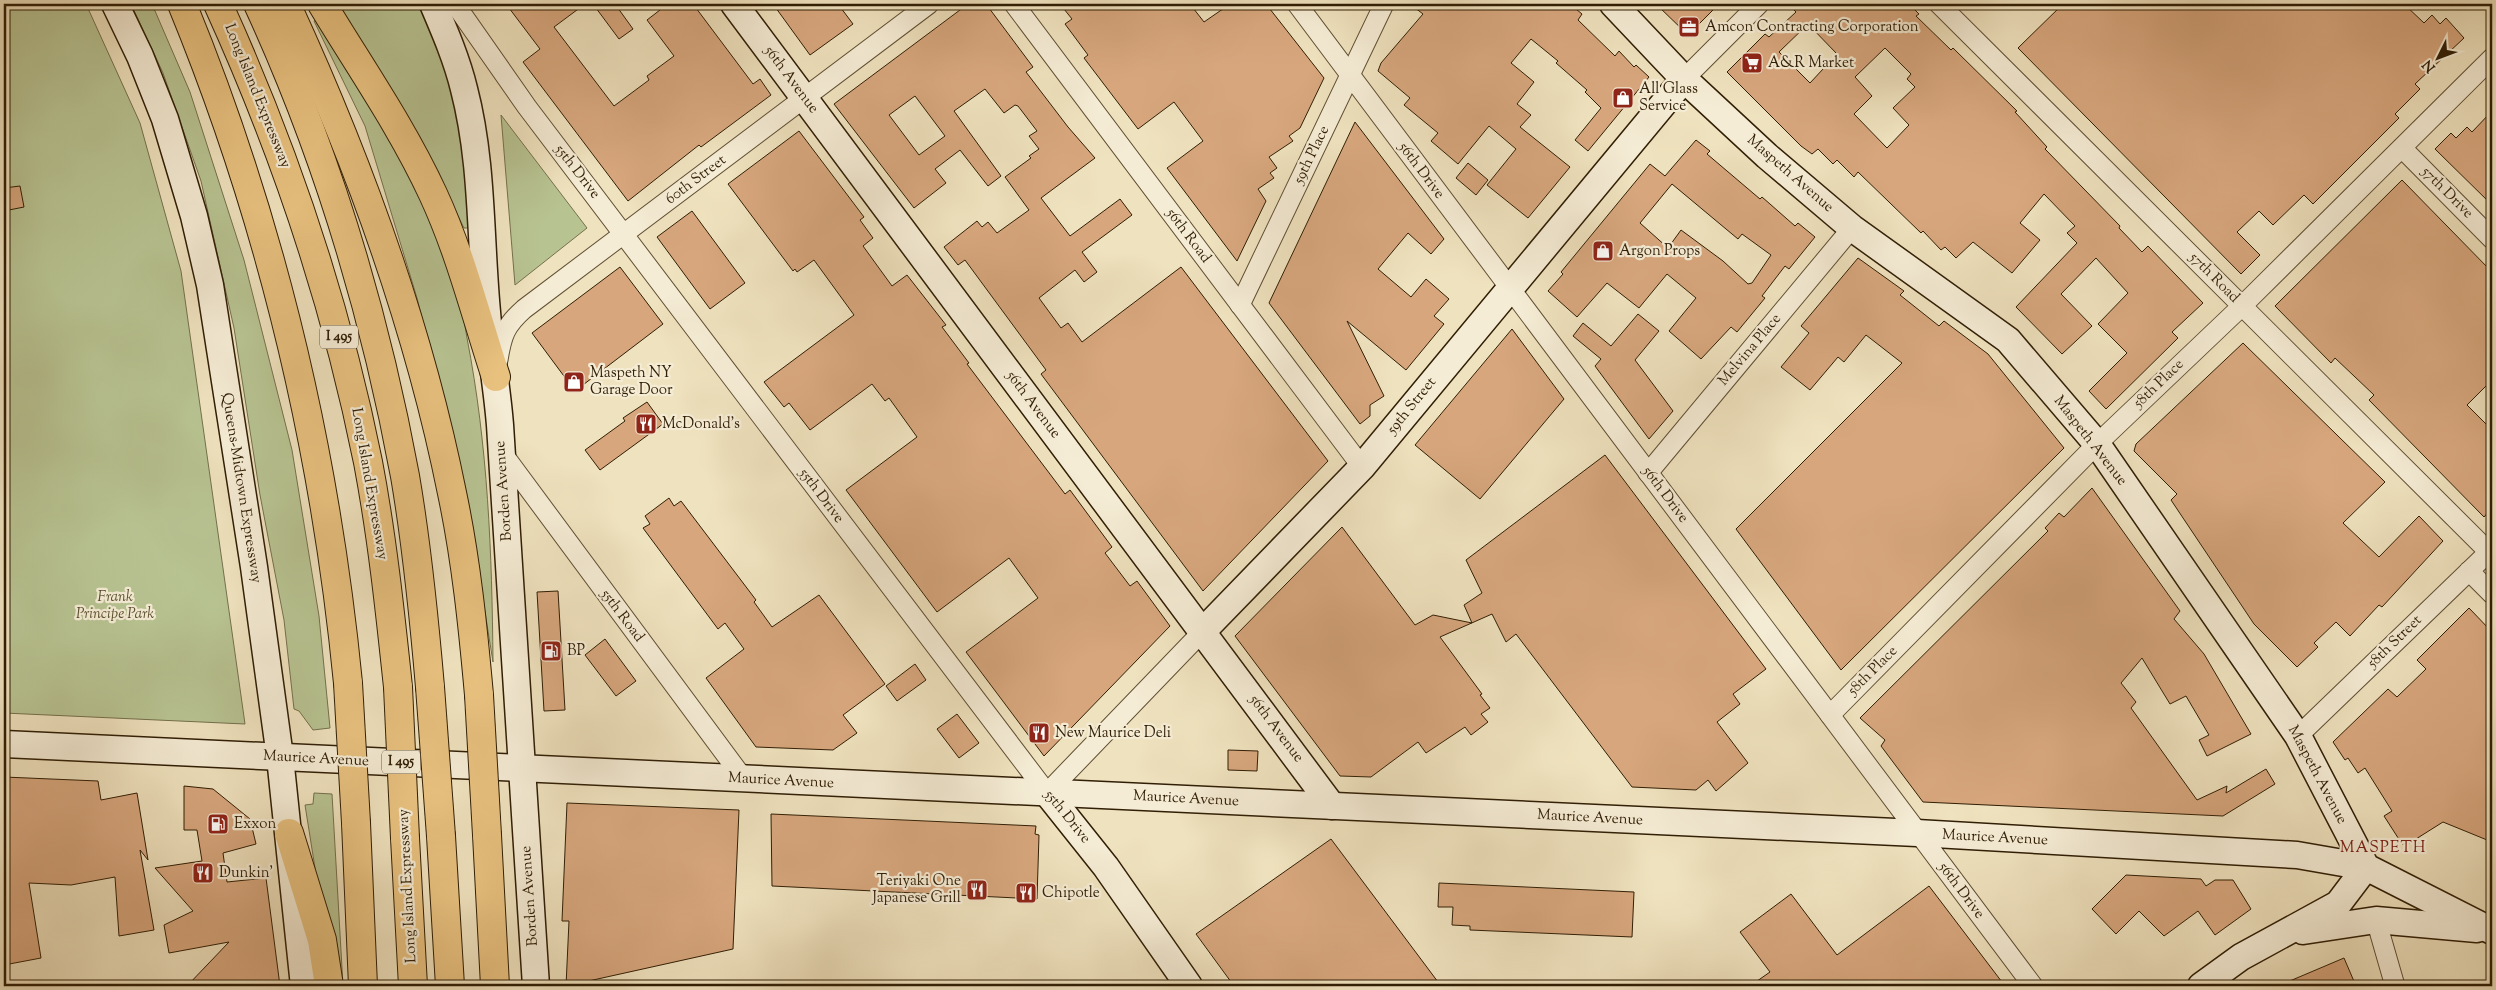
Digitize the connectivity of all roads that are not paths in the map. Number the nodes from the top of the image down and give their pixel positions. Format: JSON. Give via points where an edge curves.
{"nodes":[{"id":1,"x":115,"y":4,"type":"edge"},
{"id":2,"x":182,"y":4,"type":"edge"},
{"id":3,"x":218,"y":4,"type":"edge"},
{"id":4,"x":258,"y":4,"type":"edge"},
{"id":5,"x":286,"y":4,"type":"edge"},
{"id":6,"x":322,"y":4,"type":"edge"},
{"id":7,"x":433,"y":4,"type":"edge"},
{"id":8,"x":455,"y":4,"type":"edge"},
{"id":9,"x":734,"y":4,"type":"edge"},
{"id":10,"x":929,"y":4,"type":"edge"},
{"id":11,"x":1014,"y":4,"type":"edge"},
{"id":12,"x":1296,"y":4,"type":"edge"},
{"id":13,"x":1384,"y":4,"type":"edge"},
{"id":14,"x":1613,"y":4,"type":"edge"},
{"id":15,"x":1759,"y":4,"type":"edge"},
{"id":16,"x":1939,"y":4,"type":"edge"},
{"id":17,"x":2492,"y":58,"type":"edge"},
{"id":18,"x":1349,"y":75,"type":"junction"},
{"id":19,"x":1684,"y":78,"type":"junction"},
{"id":20,"x":804,"y":98,"type":"junction"},
{"id":21,"x":2402,"y":148,"type":"junction"},
{"id":22,"x":1852,"y":228,"type":"junction"},
{"id":23,"x":625,"y":234,"type":"junction"},
{"id":24,"x":2492,"y":239,"type":"edge"},
{"id":25,"x":1509,"y":288,"type":"junction"},
{"id":26,"x":1240,"y":305,"type":"junction"},
{"id":27,"x":2242,"y":306,"type":"junction"},
{"id":28,"x":496,"y":377,"type":"junction"},
{"id":29,"x":2097,"y":444,"type":"junction"},
{"id":30,"x":502,"y":453,"type":"junction"},
{"id":31,"x":1362,"y":467,"type":"junction"},
{"id":32,"x":1648,"y":473,"type":"junction"},
{"id":33,"x":2491,"y":550,"type":"edge"},
{"id":34,"x":2469,"y":571,"type":"junction"},
{"id":35,"x":2492,"y":594,"type":"edge"},
{"id":36,"x":1203,"y":631,"type":"junction"},
{"id":37,"x":1830,"y":715,"type":"junction"},
{"id":38,"x":2298,"y":736,"type":"junction"},
{"id":39,"x":4,"y":744,"type":"edge"},
{"id":40,"x":280,"y":757,"type":"junction"},
{"id":41,"x":522,"y":768,"type":"junction"},
{"id":42,"x":743,"y":778,"type":"junction"},
{"id":43,"x":1047,"y":792,"type":"junction"},
{"id":44,"x":1332,"y":806,"type":"junction"},
{"id":45,"x":289,"y":833,"type":"junction"},
{"id":46,"x":1917,"y":833,"type":"junction"},
{"id":47,"x":2366,"y":867,"type":"junction"},
{"id":48,"x":2376,"y":920,"type":"junction"},
{"id":49,"x":2492,"y":930,"type":"edge"},
{"id":50,"x":2287,"y":933,"type":"junction"},
{"id":51,"x":304,"y":986,"type":"edge"},
{"id":52,"x":329,"y":986,"type":"edge"},
{"id":53,"x":363,"y":986,"type":"edge"},
{"id":54,"x":413,"y":986,"type":"edge"},
{"id":55,"x":450,"y":986,"type":"edge"},
{"id":56,"x":495,"y":986,"type":"edge"},
{"id":57,"x":536,"y":986,"type":"edge"},
{"id":58,"x":1189,"y":986,"type":"edge"},
{"id":59,"x":2033,"y":986,"type":"edge"},
{"id":60,"x":2201,"y":986,"type":"edge"},
{"id":61,"x":2395,"y":986,"type":"edge"}],
"edges":[{"from":1,"to":40,"type":"main road","name":"Queens-Midtown Expressway","via":[[165,119],[204,260],[216,319]]},
{"from":2,"to":53,"type":"highway","bridge":true,"via":[[242,163],[289,329],[325,498],[348,683]]},
{"from":3,"to":54,"type":"highway","name":"Long Island Expressway","number":"I 495","bridge":true,"via":[[293,186],[335,323],[364,445],[390,608],[398,687]]},
{"from":4,"to":55,"type":"highway","number":"I 495","bridge":true,"via":[[326,173],[372,328],[394,425],[409,502],[430,687]]},
{"from":5,"to":56,"type":"highway","bridge":true,"via":[[333,108],[397,287],[428,390],[460,537],[479,695]]},
{"from":6,"to":28,"type":"highway","via":[[402,133],[434,194]]},
{"from":7,"to":28,"type":"main road","name":"Borden Avenue","via":[[457,63],[472,124],[487,314]]},
{"from":8,"to":23,"type":"street","name":"55th Drive","via":[[527,107]]},
{"from":9,"to":20,"type":"main road","name":"56th Avenue"},
{"from":10,"to":20,"type":"street","name":"60th Street"},
{"from":11,"to":26,"type":"street","name":"56th Road"},
{"from":12,"to":18,"type":"street","name":"56th Drive"},
{"from":13,"to":18,"type":"street","name":"59th Place"},
{"from":14,"to":19,"type":"main road","name":"Maspeth Avenue"},
{"from":15,"to":19,"type":"street","name":"59th Street"},
{"from":16,"to":27,"type":"street","name":"57th Road"},
{"from":17,"to":21,"type":"street","name":"58th Place"},
{"from":18,"to":25,"type":"street","name":"56th Drive"},
{"from":18,"to":26,"type":"street","name":"59th Place"},
{"from":19,"to":22,"type":"main road","name":"Maspeth Avenue","via":[[1767,156]]},
{"from":19,"to":25,"type":"main road","name":"59th Street"},
{"from":20,"to":23,"type":"street","name":"60th Street"},
{"from":20,"to":36,"type":"main road","name":"56th Avenue"},
{"from":21,"to":24,"type":"street","name":"57th Drive"},
{"from":21,"to":27,"type":"street","name":"58th Place"},
{"from":22,"to":29,"type":"main road","name":"Maspeth Avenue","via":[[2008,340]]},
{"from":22,"to":32,"type":"street","name":"Melvina Place"},
{"from":23,"to":28,"type":"street","name":"60th Street","via":[[515,317],[502,336]]},
{"from":23,"to":43,"type":"street","name":"55th Drive"},
{"from":25,"to":31,"type":"main road","name":"59th Street"},
{"from":25,"to":32,"type":"street","name":"56th Drive"},
{"from":26,"to":31,"type":"street","name":"56th Road"},
{"from":27,"to":29,"type":"street","name":"58th Place"},
{"from":27,"to":33,"type":"street","name":"57th Road"},
{"from":28,"to":30,"type":"main road","name":"Borden Avenue"},
{"from":29,"to":37,"type":"street","name":"58th Place"},
{"from":29,"to":38,"type":"main road","name":"Maspeth Avenue"},
{"from":30,"to":41,"type":"main road","name":"Borden Avenue"},
{"from":30,"to":42,"type":"street","name":"55th Road"},
{"from":31,"to":36,"type":"main road","name":"59th Street"},
{"from":32,"to":37,"type":"street","name":"56th Drive"},
{"from":33,"to":34,"type":"street","name":"58th Street"},
{"from":34,"to":35,"type":"street"},
{"from":34,"to":38,"type":"street","name":"58th Street"},
{"from":36,"to":43,"type":"street","name":"59th Street"},
{"from":36,"to":44,"type":"main road","name":"56th Avenue"},
{"from":37,"to":46,"type":"street","name":"56th Drive"},
{"from":38,"to":47,"type":"main road","name":"Maspeth Avenue"},
{"from":39,"to":40,"type":"main road","name":"Maurice Avenue"},
{"from":40,"to":41,"type":"main road","name":"Maurice Avenue"},
{"from":40,"to":45,"type":"main road","name":"Queens-Midtown Expressway"},
{"from":41,"to":42,"type":"main road","name":"Maurice Avenue"},
{"from":41,"to":57,"type":"main road","name":"Borden Avenue"},
{"from":42,"to":43,"type":"main road","name":"Maurice Avenue"},
{"from":43,"to":44,"type":"main road","name":"Maurice Avenue"},
{"from":43,"to":58,"type":"main road","name":"55th Drive","via":[[1106,867]]},
{"from":44,"to":46,"type":"main road","name":"Maurice Avenue"},
{"from":45,"to":51,"type":"main road","name":"Queens-Midtown Expressway"},
{"from":45,"to":52,"type":"highway","via":[[322,940]]},
{"from":46,"to":47,"type":"main road","name":"Maurice Avenue","via":[[2297,855]]},
{"from":46,"to":59,"type":"street","name":"56th Drive"},
{"from":47,"to":49,"type":"main road"},
{"from":47,"to":50,"type":"main road","via":[[2338,904]]},
{"from":48,"to":49,"type":"main road"},
{"from":48,"to":50,"type":"main road"},
{"from":48,"to":61,"type":"street"},
{"from":50,"to":60,"type":"main road","via":[[2241,957]]}]}
